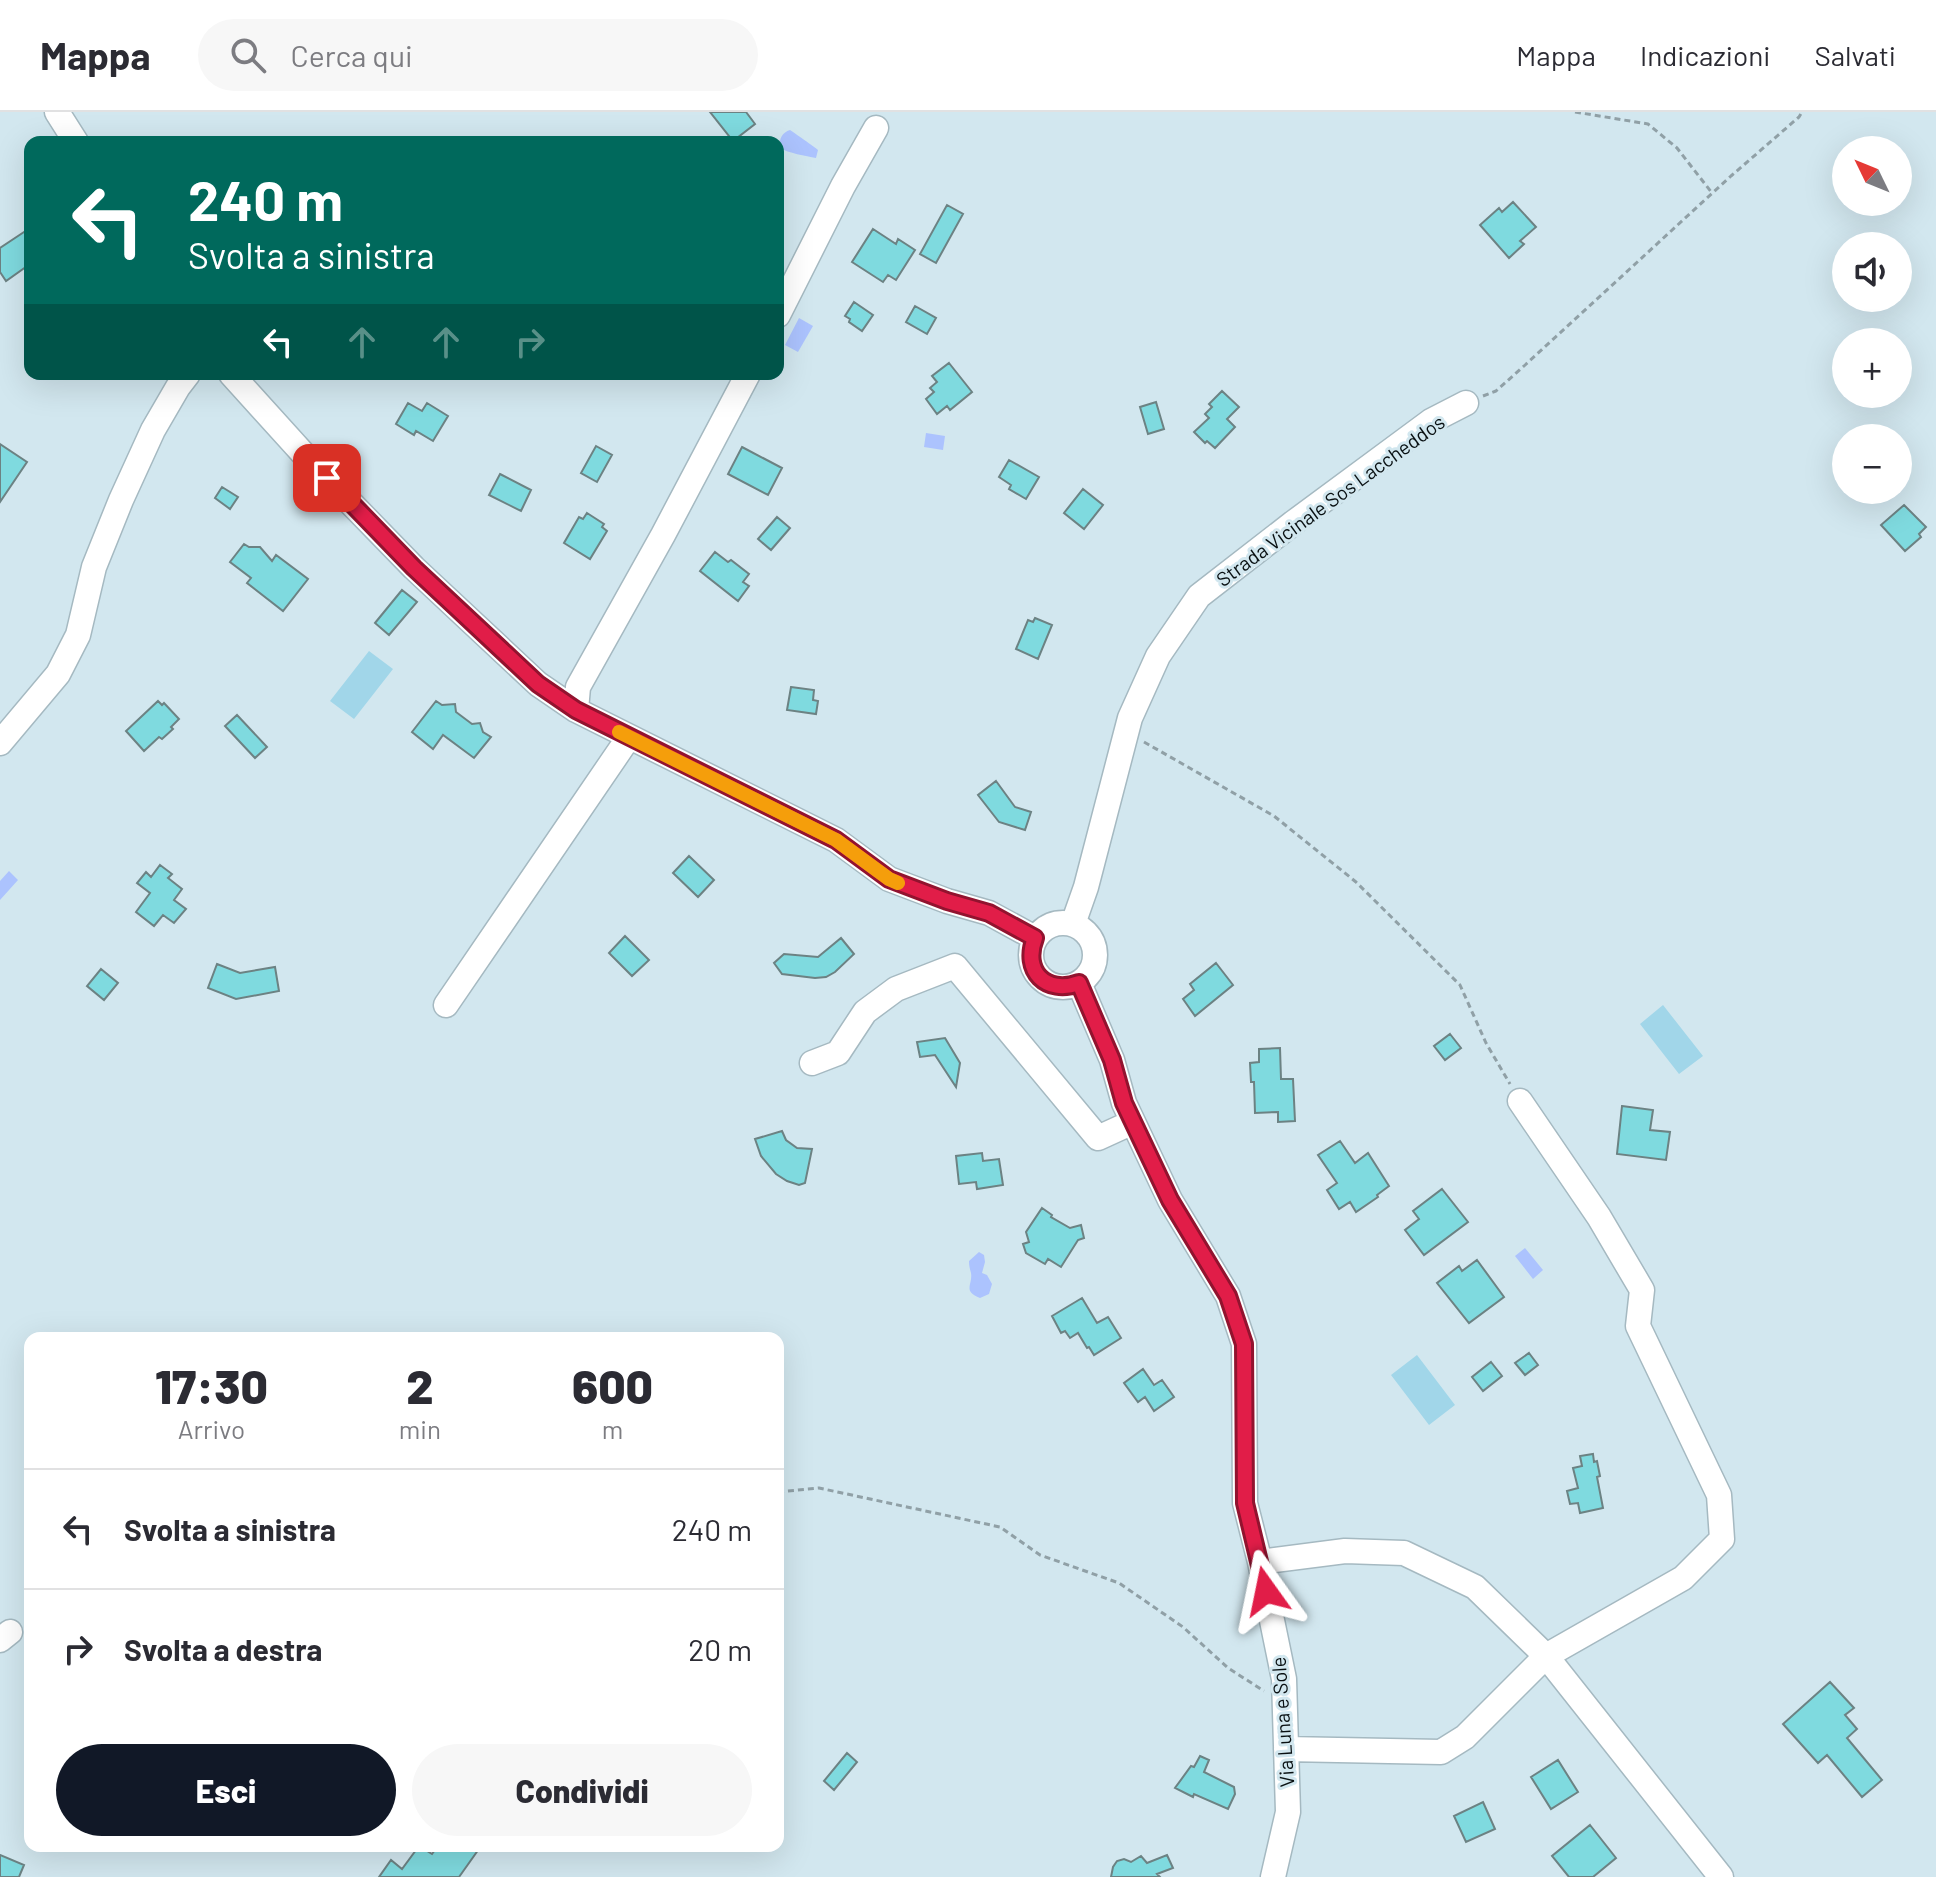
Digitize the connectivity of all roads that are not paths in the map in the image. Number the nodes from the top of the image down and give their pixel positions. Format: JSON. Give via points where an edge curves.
{"nodes":[{"id":1,"x":57,"y":112,"type":"edge"},
{"id":2,"x":876,"y":128,"type":"dead end"},
{"id":3,"x":72,"y":136,"type":"edge"},
{"id":4,"x":784,"y":303,"type":"edge"},
{"id":5,"x":183,"y":380,"type":"edge"},
{"id":6,"x":236,"y":380,"type":"edge"},
{"id":7,"x":745,"y":380,"type":"edge"},
{"id":8,"x":1466,"y":403,"type":"road end"},
{"id":9,"x":576,"y":710,"type":"junction"},
{"id":10,"x":629,"y":737,"type":"junction"},
{"id":11,"x":0,"y":743,"type":"edge"},
{"id":12,"x":1073,"y":924,"type":"junction"},
{"id":13,"x":1035,"y":938,"type":"junction"},
{"id":14,"x":1079,"y":983,"type":"junction"},
{"id":15,"x":446,"y":1005,"type":"dead end"},
{"id":16,"x":812,"y":1063,"type":"dead end"},
{"id":17,"x":1520,"y":1101,"type":"road end"},
{"id":18,"x":1133,"y":1122,"type":"junction"},
{"id":19,"x":1260,"y":1562,"type":"junction"},
{"id":20,"x":1546,"y":1656,"type":"junction"},
{"id":21,"x":1286,"y":1749,"type":"junction"},
{"id":22,"x":1273,"y":1877,"type":"edge"},
{"id":23,"x":1721,"y":1877,"type":"edge"}],
"edges":[{"from":1,"to":3,"type":"street"},
{"from":2,"to":4,"type":"street"},
{"from":5,"to":11,"type":"street","via":[[121,500],[94,567],[78,635],[58,674]]},
{"from":6,"to":9,"type":"street","via":[[414,568],[538,684]]},
{"from":7,"to":9,"type":"street","via":[[578,687]]},
{"from":8,"to":12,"type":"street","name":"Strada Vicinale Sos Laccheddos","via":[[1431,421],[1199,596],[1158,656],[1130,718]]},
{"from":9,"to":10,"type":"street"},
{"from":10,"to":13,"type":"street","via":[[836,840],[889,879],[989,913]]},
{"from":10,"to":15,"type":"street"},
{"from":12,"to":13,"type":"street","via":[[1052,925]]},
{"from":12,"to":14,"type":"street","via":[[1083,929],[1094,947],[1093,968]]},
{"from":13,"to":14,"type":"street","via":[[1031,959],[1040,978],[1059,987]]},
{"from":14,"to":18,"type":"street","name":"Via Luna e Sole"},
{"from":16,"to":18,"type":"street","via":[[838,1053],[865,1012],[896,989],[955,966],[1098,1138]]},
{"from":17,"to":20,"type":"street","via":[[1642,1290],[1638,1326],[1719,1495],[1722,1539],[1683,1578]]},
{"from":18,"to":19,"type":"street","name":"Via Luna e Sole","via":[[1170,1200],[1228,1296],[1244,1344],[1245,1503]]},
{"from":19,"to":20,"type":"street","via":[[1345,1551],[1404,1553],[1475,1587]]},
{"from":19,"to":21,"type":"street","name":"Via Luna e Sole","via":[[1284,1679]]},
{"from":20,"to":21,"type":"street","via":[[1465,1737],[1441,1752]]},
{"from":20,"to":23,"type":"street"},
{"from":21,"to":22,"type":"street","name":"Via Luna e Sole","via":[[1288,1812]]}]}
